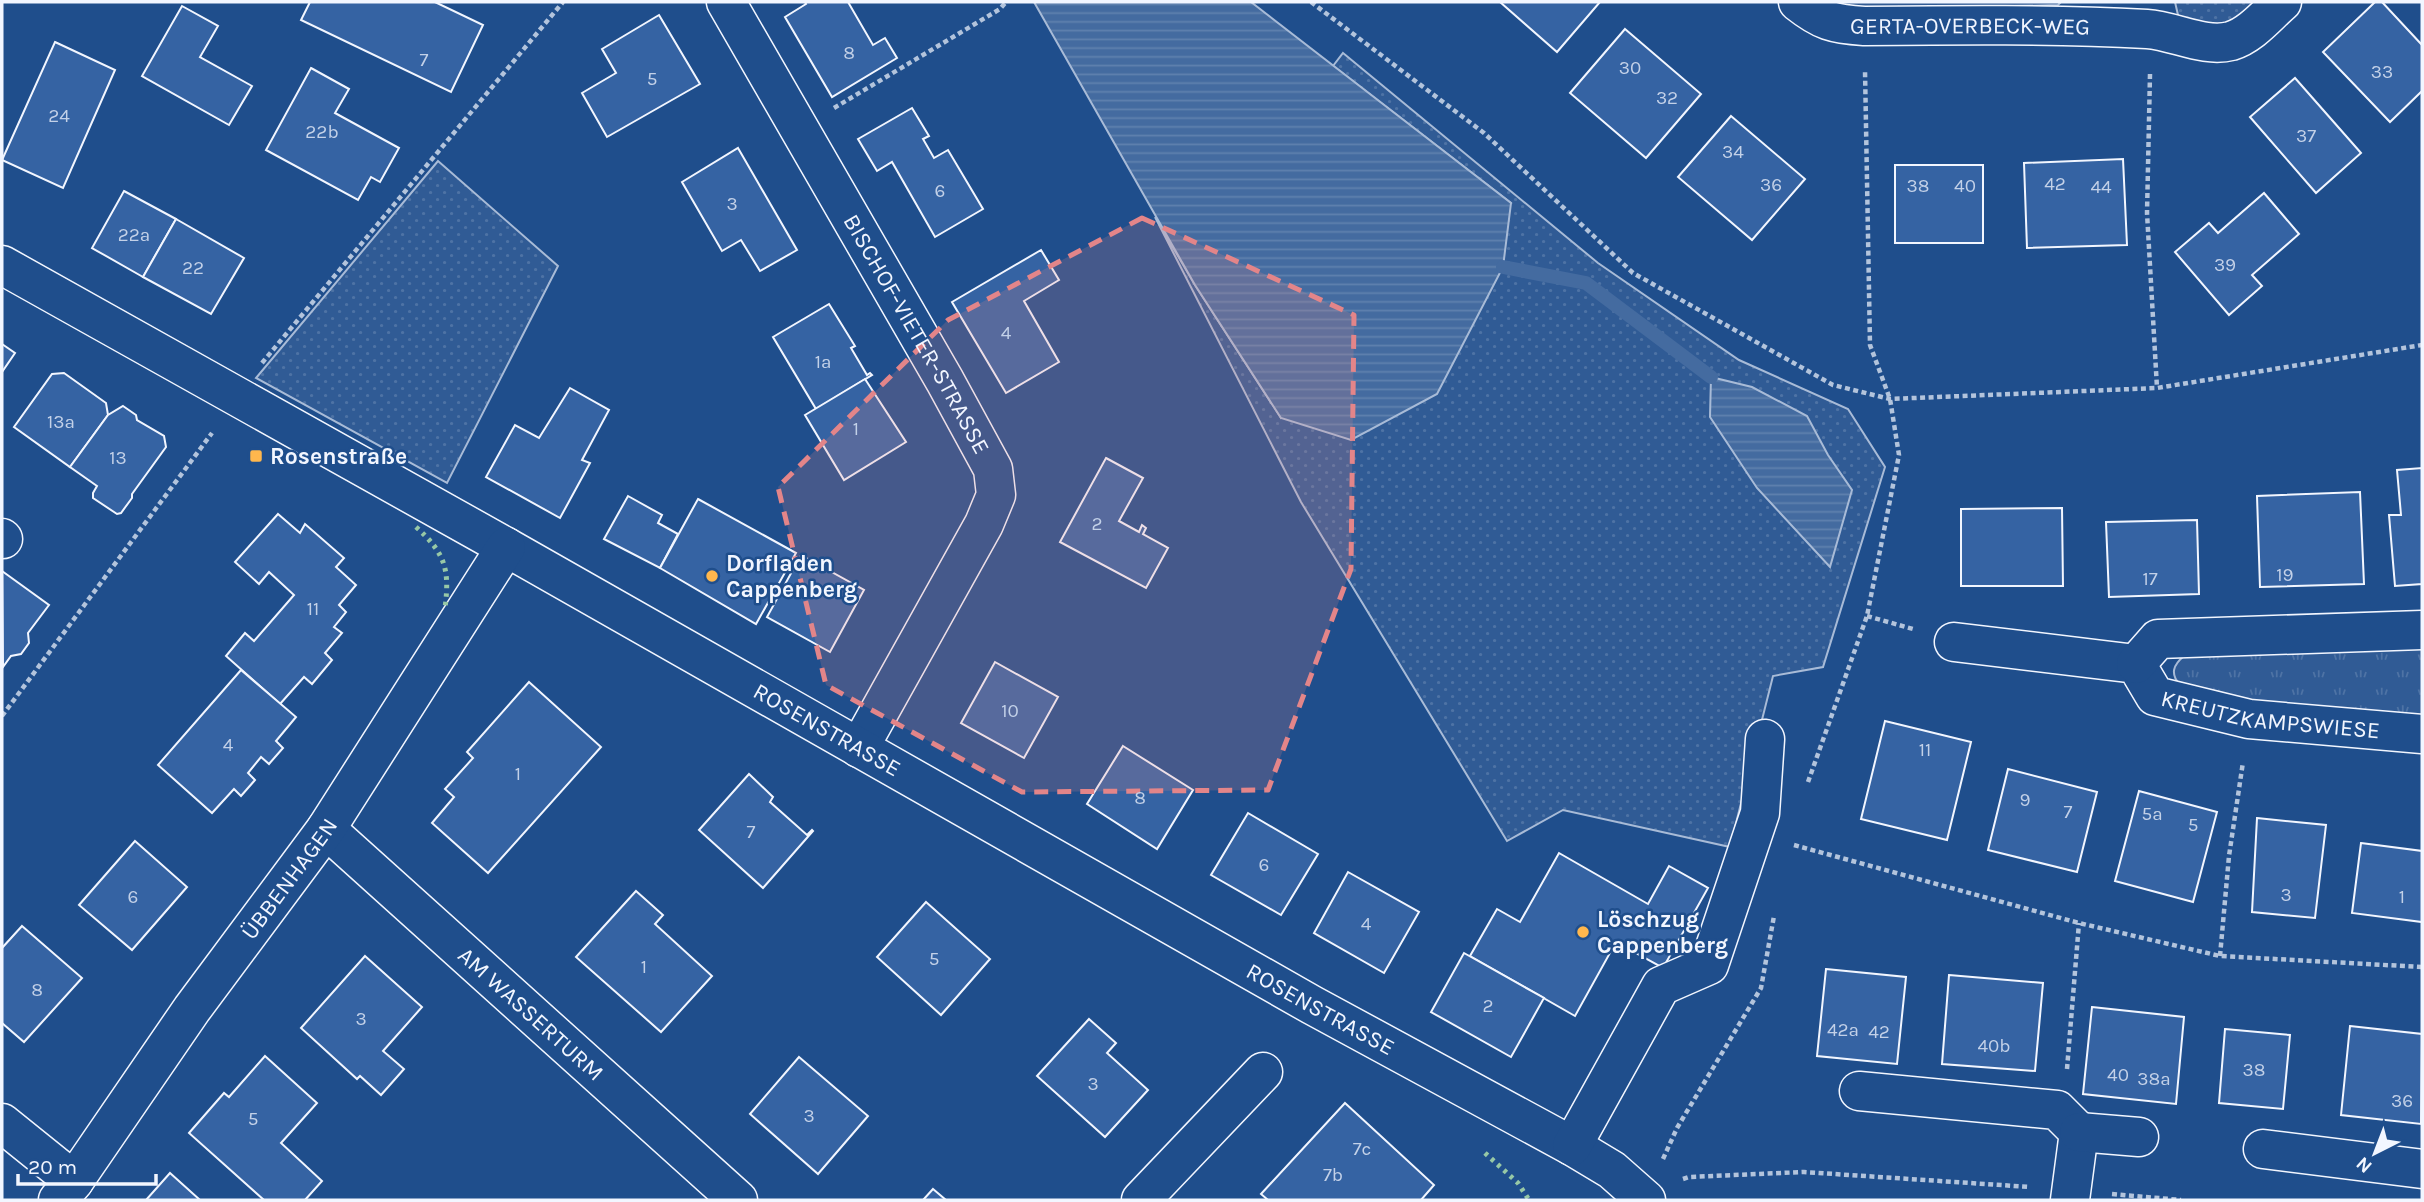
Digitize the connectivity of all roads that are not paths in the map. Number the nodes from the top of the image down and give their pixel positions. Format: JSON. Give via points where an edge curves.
{"nodes":[{"id":1,"x":726,"y":2,"type":"edge"},
{"id":2,"x":1798,"y":2,"type":"edge"},
{"id":3,"x":2282,"y":2,"type":"edge"},
{"id":4,"x":2151,"y":16,"type":"edge"},
{"id":5,"x":2,"y":265,"type":"edge"},
{"id":6,"x":506,"y":547,"type":"junction"},
{"id":7,"x":2422,"y":630,"type":"edge"},
{"id":8,"x":1954,"y":642,"type":"dead end"},
{"id":9,"x":2136,"y":664,"type":"junction"},
{"id":10,"x":2422,"y":734,"type":"edge"},
{"id":11,"x":1765,"y":739,"type":"dead end"},
{"id":12,"x":859,"y":748,"type":"junction"},
{"id":13,"x":326,"y":829,"type":"junction"},
{"id":14,"x":1263,"y":1072,"type":"dead end"},
{"id":15,"x":1859,"y":1091,"type":"dead end"},
{"id":16,"x":2068,"y":1121,"type":"junction"},
{"id":17,"x":2,"y":1123,"type":"edge"},
{"id":18,"x":2139,"y":1137,"type":"dead end"},
{"id":19,"x":1572,"y":1146,"type":"junction"},
{"id":20,"x":2263,"y":1149,"type":"dead end"},
{"id":21,"x":2422,"y":1169,"type":"edge"},
{"id":22,"x":66,"y":1191,"type":"edge"},
{"id":23,"x":2071,"y":1195,"type":"edge"},
{"id":24,"x":1645,"y":1199,"type":"edge"},
{"id":25,"x":738,"y":1200,"type":"edge"},
{"id":26,"x":1141,"y":1200,"type":"edge"}],
"edges":[{"from":1,"to":12,"type":"street","name":"BISCHOF-VIETER-STRASSE","via":[[993,469],[996,495],[984,524]]},
{"from":2,"to":4,"type":"street","name":"GERTA-OVERBECK-WEG","via":[[1834,24],[1864,26],[2047,25]]},
{"from":3,"to":4,"type":"street","name":"GERTA-OVERBECK-WEG","via":[[2246,34],[2231,41],[2213,42]]},
{"from":5,"to":6,"type":"street","name":"ROSENSTRASSE"},
{"from":6,"to":12,"type":"street","name":"ROSENSTRASSE"},
{"from":6,"to":13,"type":"street","name":"ÜBBENHAGEN"},
{"from":7,"to":9,"type":"street","name":"KREUTZKAMPSWIESE","via":[[2158,639]]},
{"from":8,"to":9,"type":"street","name":"KREUTZKAMPSWIESE"},
{"from":9,"to":10,"type":"street","name":"KREUTZKAMPSWIESE","via":[[2155,696],[2249,719]]},
{"from":11,"to":19,"type":"street","via":[[1760,813],[1709,965],[1661,986]]},
{"from":12,"to":19,"type":"street","name":"ROSENSTRASSE","via":[[1312,1005]]},
{"from":13,"to":22,"type":"street","name":"ÜBBENHAGEN","via":[[192,1009]]},
{"from":13,"to":25,"type":"street","name":"AM WASSERTURM"},
{"from":14,"to":26,"type":"street"},
{"from":15,"to":16,"type":"street"},
{"from":16,"to":18,"type":"street"},
{"from":16,"to":23,"type":"street"},
{"from":17,"to":22,"type":"street"},
{"from":19,"to":24,"type":"street","name":"ROSENSTRASSE","via":[[1612,1170]]},
{"from":20,"to":21,"type":"street"}]}
